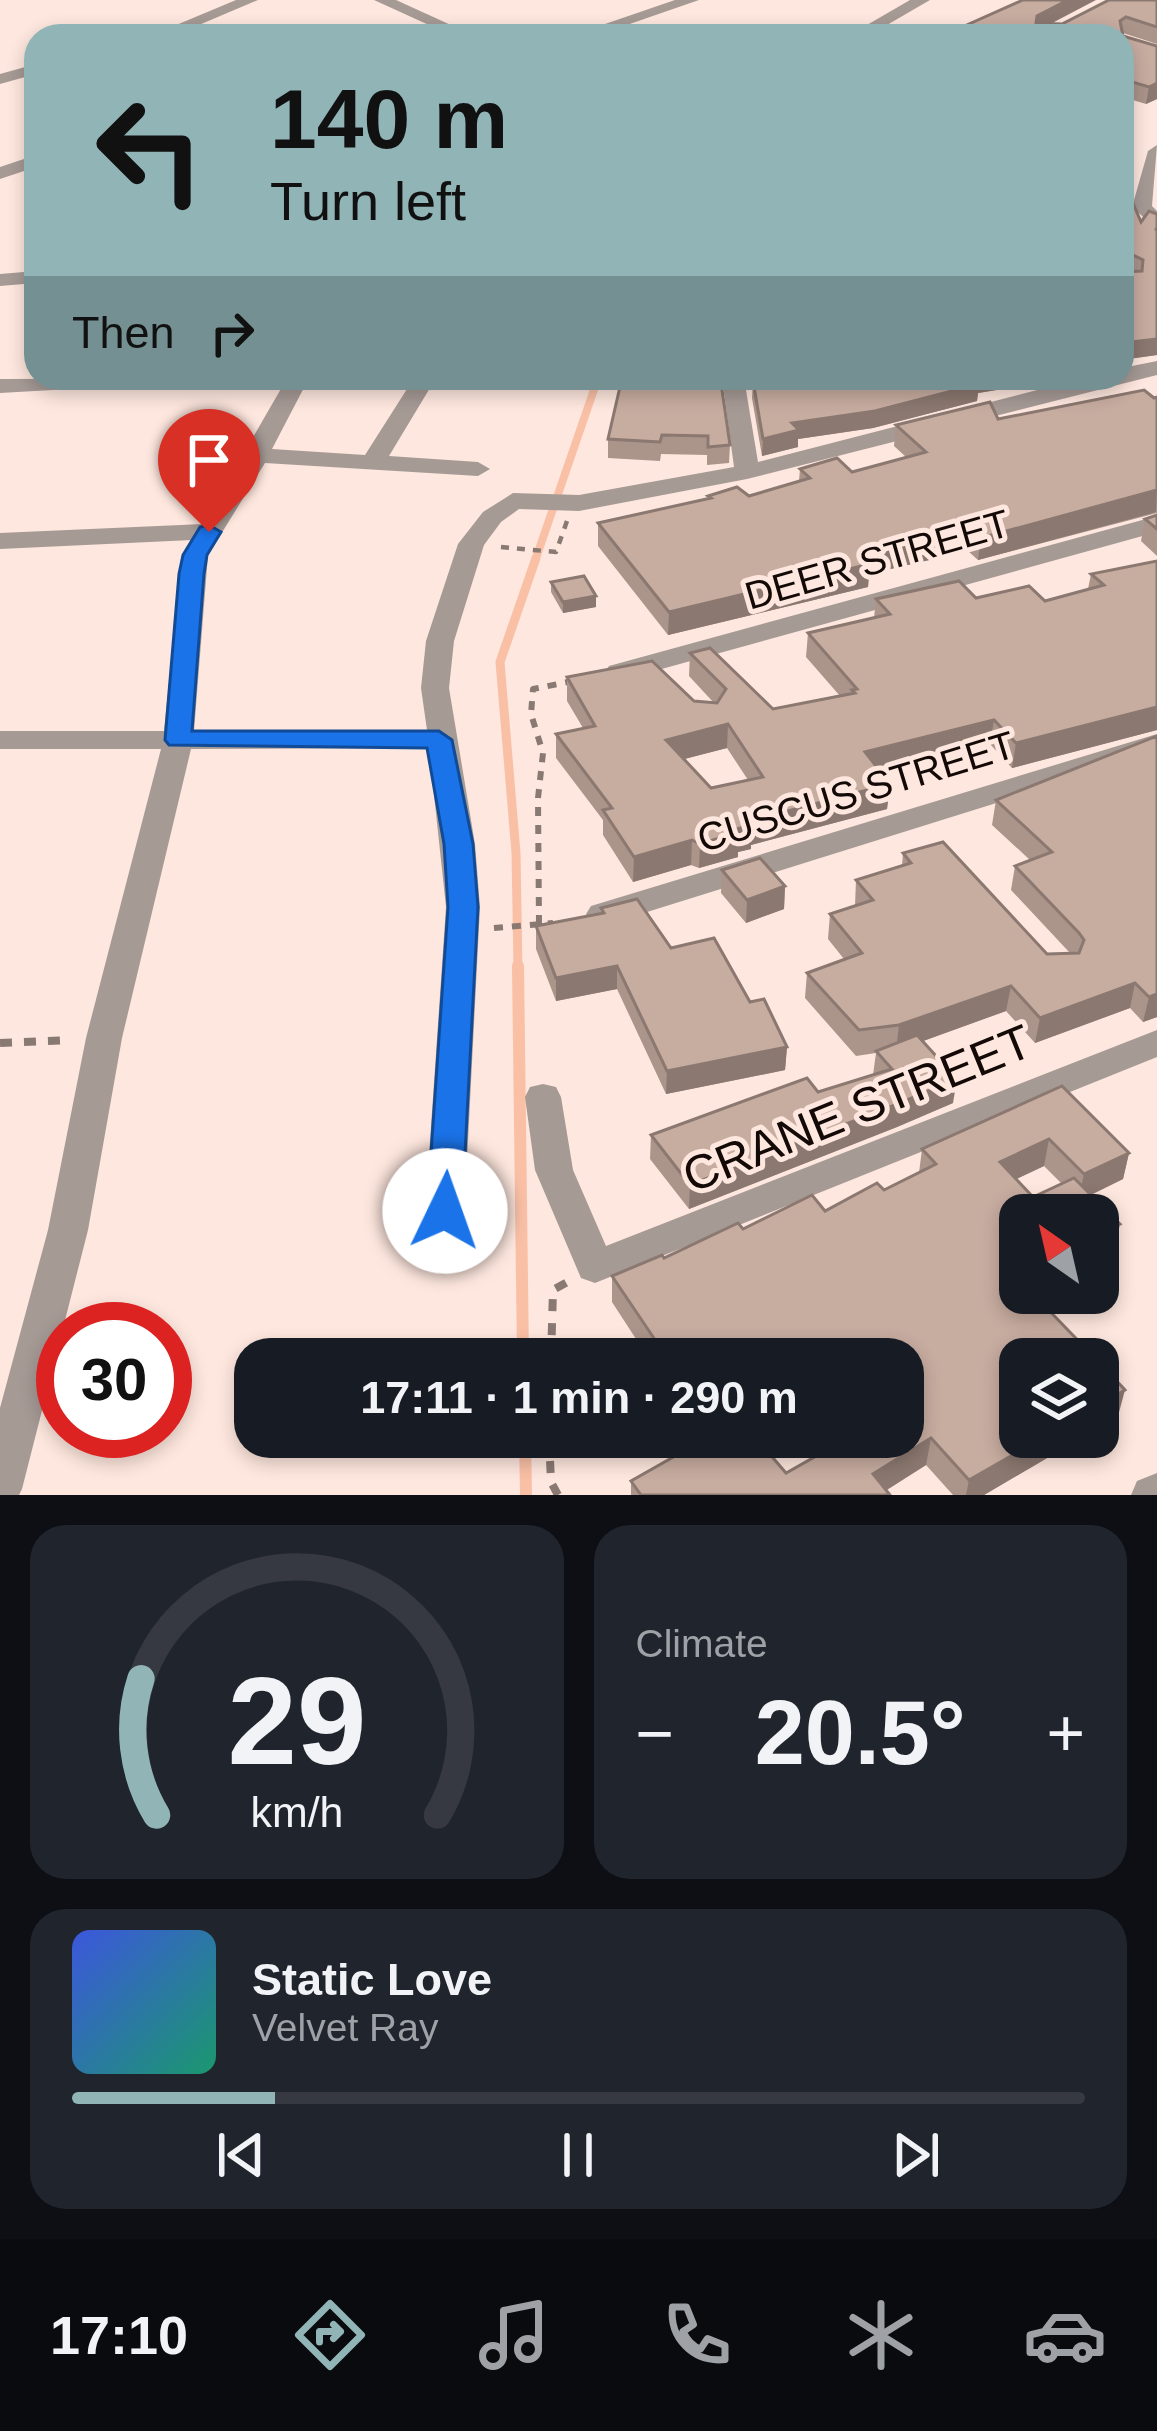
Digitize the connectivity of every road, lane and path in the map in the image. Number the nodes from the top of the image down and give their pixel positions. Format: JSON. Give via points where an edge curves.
{"nodes":[{"id":1,"x":250,"y":0,"type":"edge"},
{"id":2,"x":382,"y":0,"type":"edge"},
{"id":3,"x":691,"y":0,"type":"edge"},
{"id":4,"x":922,"y":0,"type":"edge"},
{"id":5,"x":189,"y":24,"type":"edge"},
{"id":6,"x":438,"y":24,"type":"edge"},
{"id":7,"x":616,"y":24,"type":"edge"},
{"id":8,"x":878,"y":24,"type":"edge"},
{"id":9,"x":1157,"y":151,"type":"edge"},
{"id":10,"x":1157,"y":222,"type":"edge"},
{"id":11,"x":291,"y":390,"type":"edge"},
{"id":12,"x":418,"y":390,"type":"edge"},
{"id":13,"x":735,"y":390,"type":"edge"},
{"id":14,"x":1065,"y":390,"type":"edge"},
{"id":15,"x":256,"y":455,"type":"junction"},
{"id":16,"x":373,"y":462,"type":"junction"},
{"id":17,"x":478,"y":469,"type":"dead end"},
{"id":18,"x":747,"y":472,"type":"junction"},
{"id":19,"x":1157,"y":524,"type":"edge"},
{"id":20,"x":209,"y":532,"type":"junction"},
{"id":21,"x":0,"y":541,"type":"edge"},
{"id":22,"x":494,"y":547,"type":"dead end"},
{"id":23,"x":556,"y":552,"type":"dead end"},
{"id":24,"x":652,"y":662,"type":"junction"},
{"id":25,"x":619,"y":672,"type":"joint"},
{"id":26,"x":679,"y":689,"type":"edge"},
{"id":27,"x":0,"y":740,"type":"edge"},
{"id":28,"x":178,"y":740,"type":"junction"},
{"id":29,"x":439,"y":740,"type":"junction"},
{"id":30,"x":1157,"y":743,"type":"edge"},
{"id":31,"x":917,"y":816,"type":"junction"},
{"id":32,"x":948,"y":850,"type":"edge"},
{"id":33,"x":580,"y":921,"type":"joint"},
{"id":34,"x":539,"y":924,"type":"junction"},
{"id":35,"x":494,"y":928,"type":"dead end"},
{"id":36,"x":104,"y":1038,"type":"junction"},
{"id":37,"x":1157,"y":1042,"type":"edge"},
{"id":38,"x":0,"y":1043,"type":"edge"},
{"id":39,"x":543,"y":1097,"type":"dead end"},
{"id":40,"x":442,"y":1258,"type":"dead end"},
{"id":41,"x":595,"y":1267,"type":"junction"},
{"id":42,"x":551,"y":1338,"type":"edge"},
{"id":43,"x":15,"y":1379,"type":"edge"},
{"id":44,"x":549,"y":1458,"type":"edge"},
{"id":45,"x":0,"y":1489,"type":"edge"},
{"id":46,"x":558,"y":1495,"type":"edge"}],
"edges":[{"from":1,"to":5,"type":"street"},
{"from":2,"to":6,"type":"street"},
{"from":3,"to":7,"type":"street"},
{"from":4,"to":8,"type":"street"},
{"from":9,"to":10,"type":"street","via":[[1142,207]]},
{"from":11,"to":15,"type":"street"},
{"from":12,"to":16,"type":"street"},
{"from":13,"to":18,"type":"street"},
{"from":14,"to":18,"type":"street"},
{"from":15,"to":16,"type":"street"},
{"from":15,"to":20,"type":"street"},
{"from":16,"to":17,"type":"street"},
{"from":18,"to":29,"type":"street","via":[[575,503],[501,507],[471,544],[440,641]]},
{"from":19,"to":24,"type":"street","name":"DEER STREET"},
{"from":20,"to":21,"type":"street"},
{"from":20,"to":28,"type":"street","via":[[191,574]]},
{"from":22,"to":23,"type":"path"},
{"from":24,"to":25,"type":"street","name":"DEER STREET"},
{"from":24,"to":26,"type":"street"},
{"from":25,"to":34,"type":"path","via":[[533,689],[543,753]]},
{"from":27,"to":28,"type":"street"},
{"from":28,"to":29,"type":"street"},
{"from":28,"to":36,"type":"street"},
{"from":29,"to":40,"type":"street","via":[[463,907]]},
{"from":30,"to":31,"type":"street","name":"CUSCUS STREET"},
{"from":31,"to":32,"type":"street"},
{"from":31,"to":33,"type":"street","name":"CUSCUS STREET"},
{"from":33,"to":34,"type":"path"},
{"from":34,"to":35,"type":"path"},
{"from":36,"to":38,"type":"path"},
{"from":36,"to":43,"type":"street","via":[[68,1230]]},
{"from":37,"to":41,"type":"street","name":"CRANE STREET"},
{"from":39,"to":41,"type":"street","via":[[554,1170]]},
{"from":41,"to":42,"type":"path","via":[[553,1290]]},
{"from":43,"to":45,"type":"street"},
{"from":44,"to":46,"type":"path"}]}
